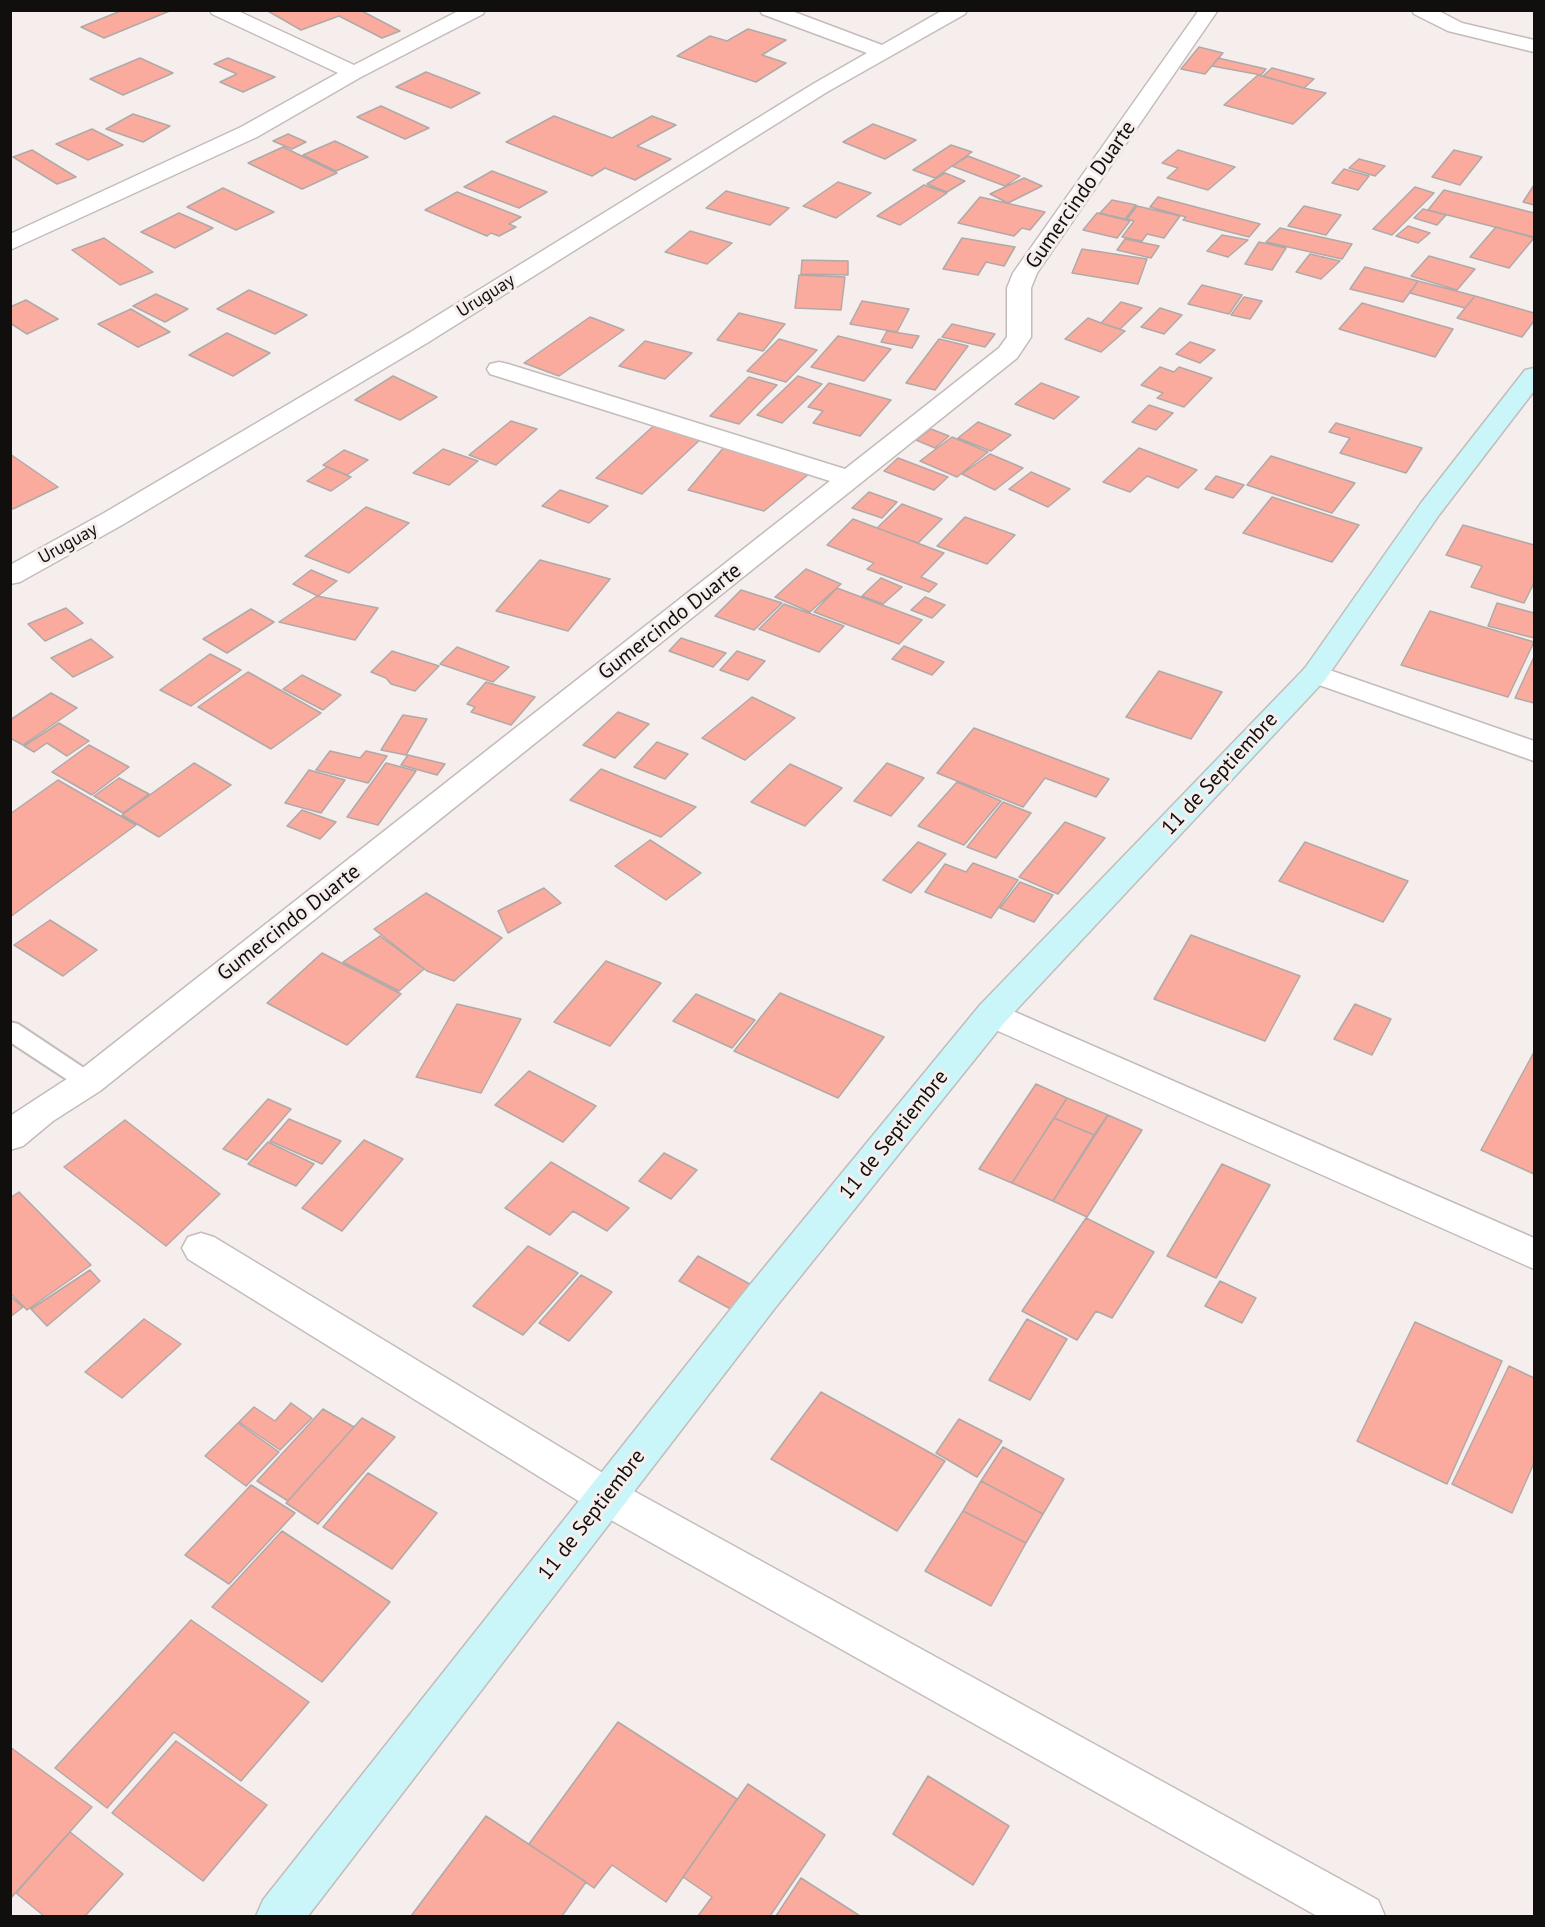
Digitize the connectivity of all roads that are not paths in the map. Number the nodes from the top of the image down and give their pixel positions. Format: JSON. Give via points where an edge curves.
{"nodes":[{"id":1,"x":219,"y":10,"type":"edge"},
{"id":2,"x":476,"y":10,"type":"edge"},
{"id":3,"x":768,"y":10,"type":"edge"},
{"id":4,"x":957,"y":10,"type":"edge"},
{"id":5,"x":1209,"y":10,"type":"edge"},
{"id":6,"x":1421,"y":10,"type":"edge"},
{"id":7,"x":1534,"y":46,"type":"edge"},
{"id":8,"x":884,"y":52,"type":"junction"},
{"id":9,"x":354,"y":74,"type":"junction"},
{"id":10,"x":16,"y":234,"type":"edge"},
{"id":11,"x":499,"y":369,"type":"dead end"},
{"id":12,"x":1534,"y":375,"type":"edge"},
{"id":13,"x":850,"y":479,"type":"junction"},
{"id":14,"x":10,"y":576,"type":"edge"},
{"id":15,"x":1314,"y":674,"type":"junction"},
{"id":16,"x":1534,"y":752,"type":"edge"},
{"id":17,"x":992,"y":1014,"type":"junction"},
{"id":18,"x":10,"y":1030,"type":"edge"},
{"id":19,"x":88,"y":1082,"type":"junction"},
{"id":20,"x":10,"y":1136,"type":"edge"},
{"id":21,"x":201,"y":1248,"type":"dead end"},
{"id":22,"x":1534,"y":1254,"type":"edge"},
{"id":23,"x":606,"y":1497,"type":"junction"},
{"id":24,"x":279,"y":1917,"type":"edge"},
{"id":25,"x":1362,"y":1917,"type":"edge"}],
"edges":[{"from":1,"to":9,"type":"street"},
{"from":2,"to":9,"type":"street"},
{"from":3,"to":8,"type":"street"},
{"from":4,"to":8,"type":"street","name":"Uruguay"},
{"from":5,"to":13,"type":"street","name":"Gumercindo Duarte","via":[[1025,273],[1019,288],[1019,337],[1008,353]]},
{"from":6,"to":7,"type":"street","via":[[1455,27]]},
{"from":8,"to":14,"type":"street","name":"Uruguay","via":[[418,338]]},
{"from":9,"to":10,"type":"street","via":[[249,132]]},
{"from":11,"to":13,"type":"street"},
{"from":12,"to":15,"type":"main road","name":"11 de Septiembre","via":[[1430,509]]},
{"from":13,"to":19,"type":"street","name":"Gumercindo Duarte"},
{"from":15,"to":16,"type":"street"},
{"from":15,"to":17,"type":"main road","name":"11 de Septiembre"},
{"from":17,"to":22,"type":"street"},
{"from":17,"to":23,"type":"main road","name":"11 de Septiembre"},
{"from":18,"to":19,"type":"lane"},
{"from":19,"to":20,"type":"street","name":"Gumercindo Duarte"},
{"from":21,"to":23,"type":"street"},
{"from":23,"to":24,"type":"main road","name":"11 de Septiembre"},
{"from":23,"to":25,"type":"street"}]}
